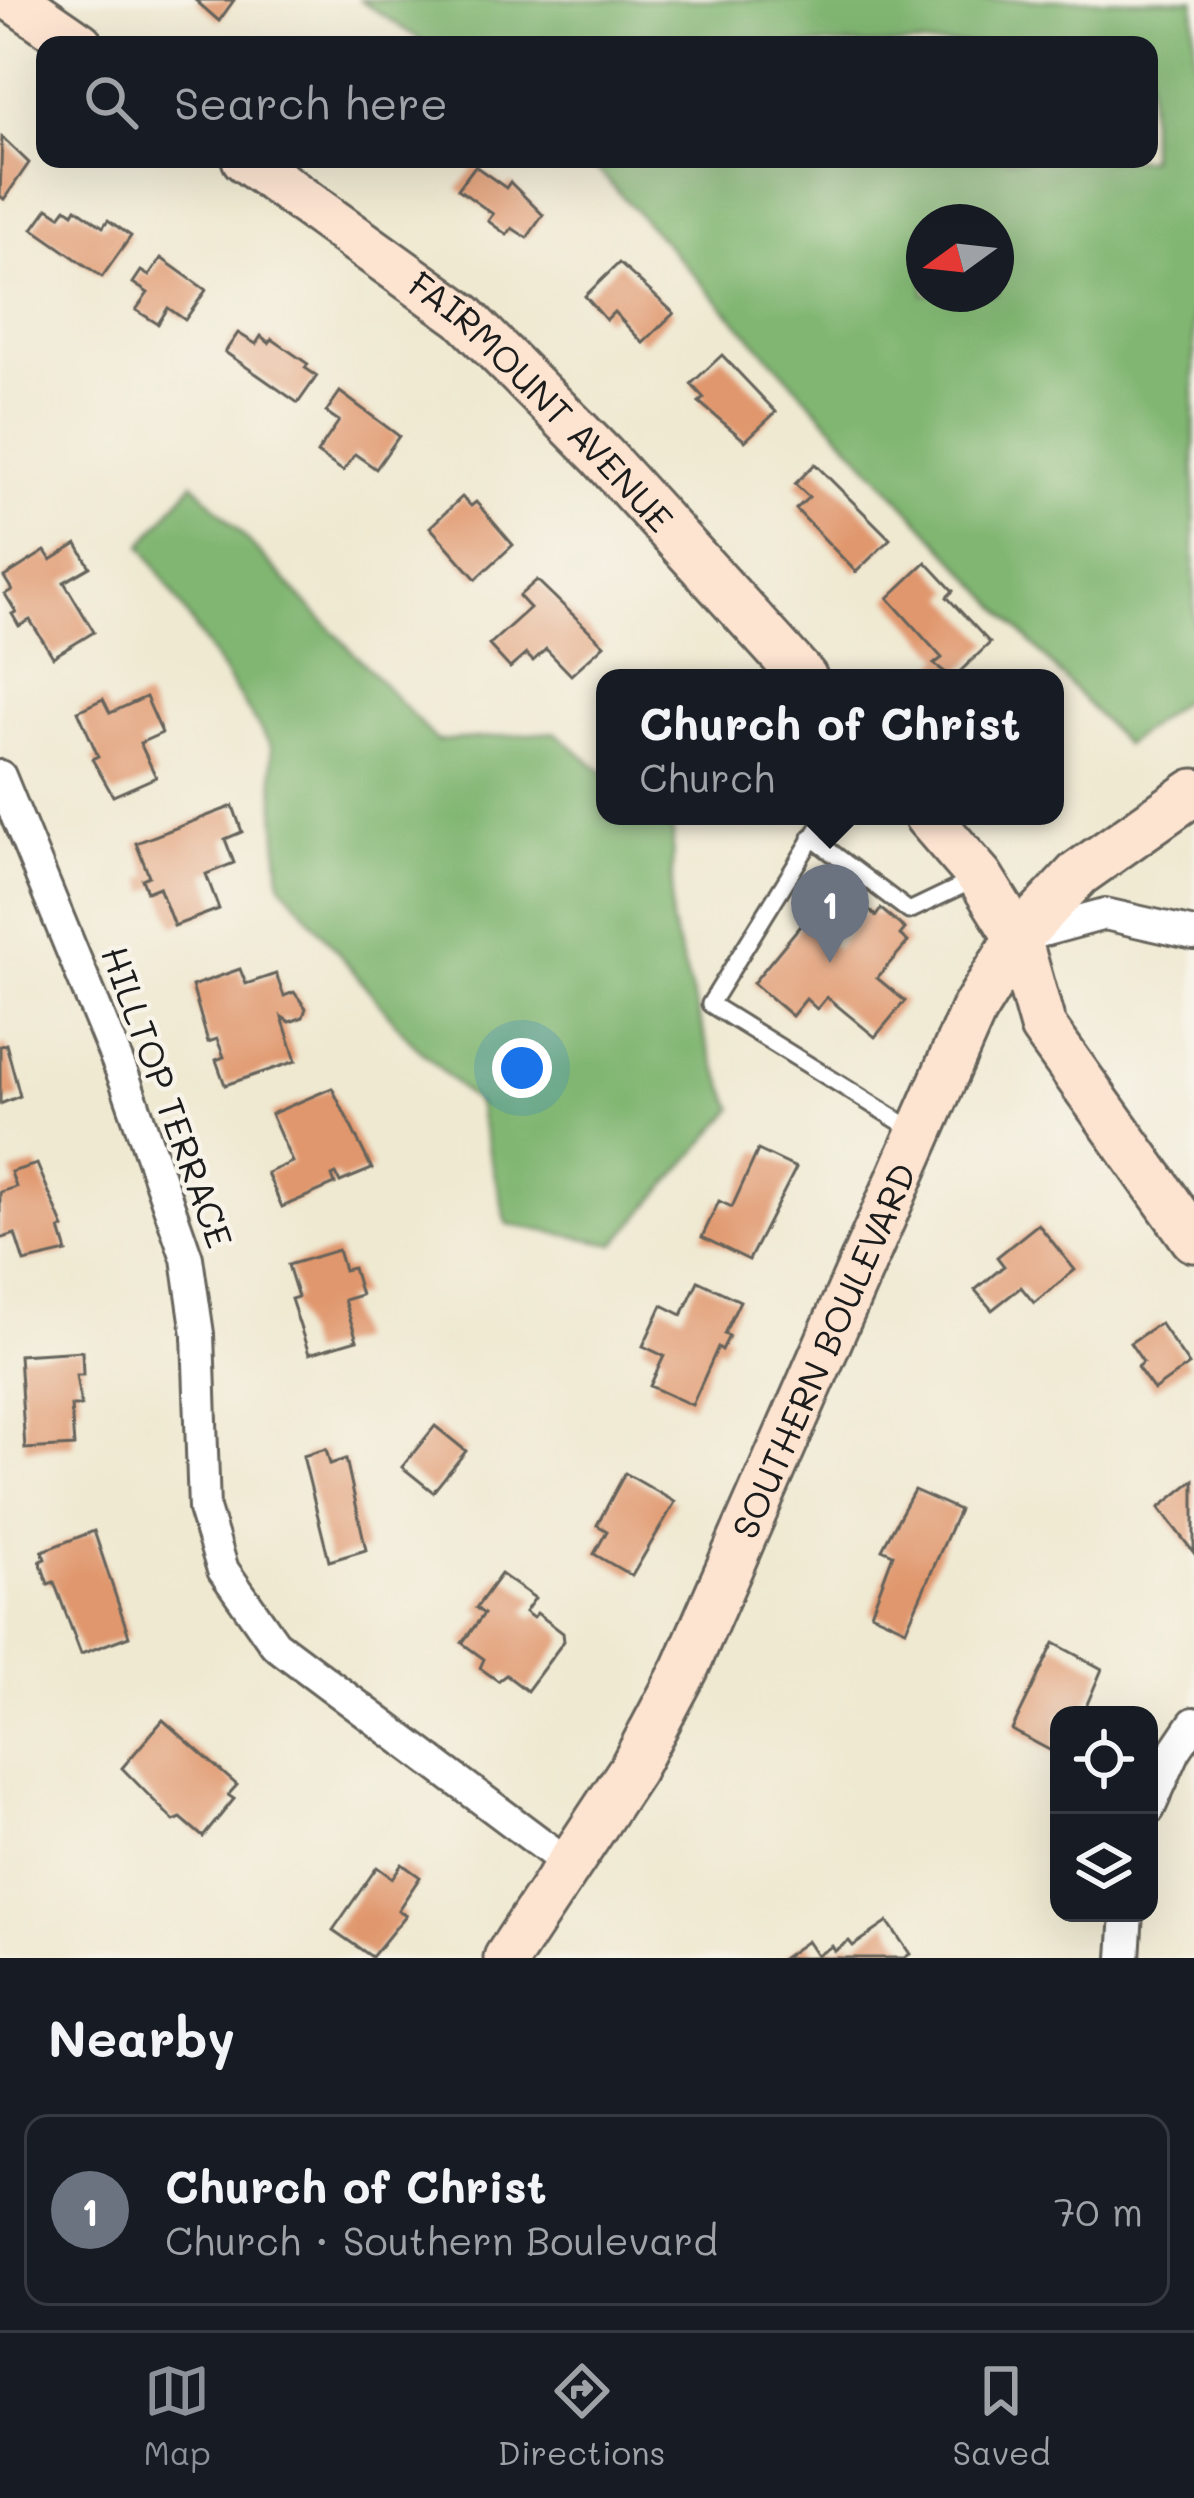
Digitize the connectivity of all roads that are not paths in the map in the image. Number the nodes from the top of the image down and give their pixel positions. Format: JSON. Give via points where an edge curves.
{"nodes":[{"id":1,"x":15,"y":0,"type":"edge"},
{"id":2,"x":67,"y":36,"type":"edge"},
{"id":3,"x":258,"y":168,"type":"edge"},
{"id":4,"x":796,"y":669,"type":"edge"},
{"id":5,"x":0,"y":776,"type":"edge"},
{"id":6,"x":1194,"y":792,"type":"edge"},
{"id":7,"x":820,"y":825,"type":"edge"},
{"id":8,"x":935,"y":825,"type":"edge"},
{"id":9,"x":812,"y":837,"type":"junction"},
{"id":10,"x":980,"y":877,"type":"junction"},
{"id":11,"x":1194,"y":934,"type":"edge"},
{"id":12,"x":1018,"y":938,"type":"junction"},
{"id":13,"x":918,"y":1133,"type":"junction"},
{"id":14,"x":1194,"y":1239,"type":"edge"},
{"id":15,"x":1194,"y":1724,"type":"edge"},
{"id":16,"x":1158,"y":1789,"type":"edge"},
{"id":17,"x":571,"y":1866,"type":"junction"},
{"id":18,"x":1126,"y":1922,"type":"edge"},
{"id":19,"x":507,"y":1958,"type":"edge"},
{"id":20,"x":1124,"y":1958,"type":"edge"}],
"edges":[{"from":1,"to":2,"type":"main road"},
{"from":3,"to":4,"type":"main road","name":"FAIRMOUNT AVENUE","via":[[464,316]]},
{"from":5,"to":17,"type":"street","name":"HILLTOP TERRACE","via":[[187,1258],[204,1509],[223,1570],[275,1644]]},
{"from":6,"to":12,"type":"main road","name":"SOUTHERN BOULEVARD","via":[[1078,874]]},
{"from":7,"to":9,"type":"lane"},
{"from":8,"to":10,"type":"main road"},
{"from":9,"to":10,"type":"lane","via":[[910,911]]},
{"from":9,"to":13,"type":"lane","via":[[710,1004]]},
{"from":10,"to":12,"type":"main road"},
{"from":11,"to":12,"type":"street","via":[[1105,914]]},
{"from":12,"to":13,"type":"main road","name":"SOUTHERN BOULEVARD","via":[[973,1012]]},
{"from":12,"to":14,"type":"main road","via":[[1043,1027]]},
{"from":13,"to":17,"type":"main road","name":"SOUTHERN BOULEVARD","via":[[686,1669]]},
{"from":15,"to":16,"type":"street"},
{"from":17,"to":19,"type":"main road","name":"SOUTHERN BOULEVARD"},
{"from":18,"to":20,"type":"street"}]}
